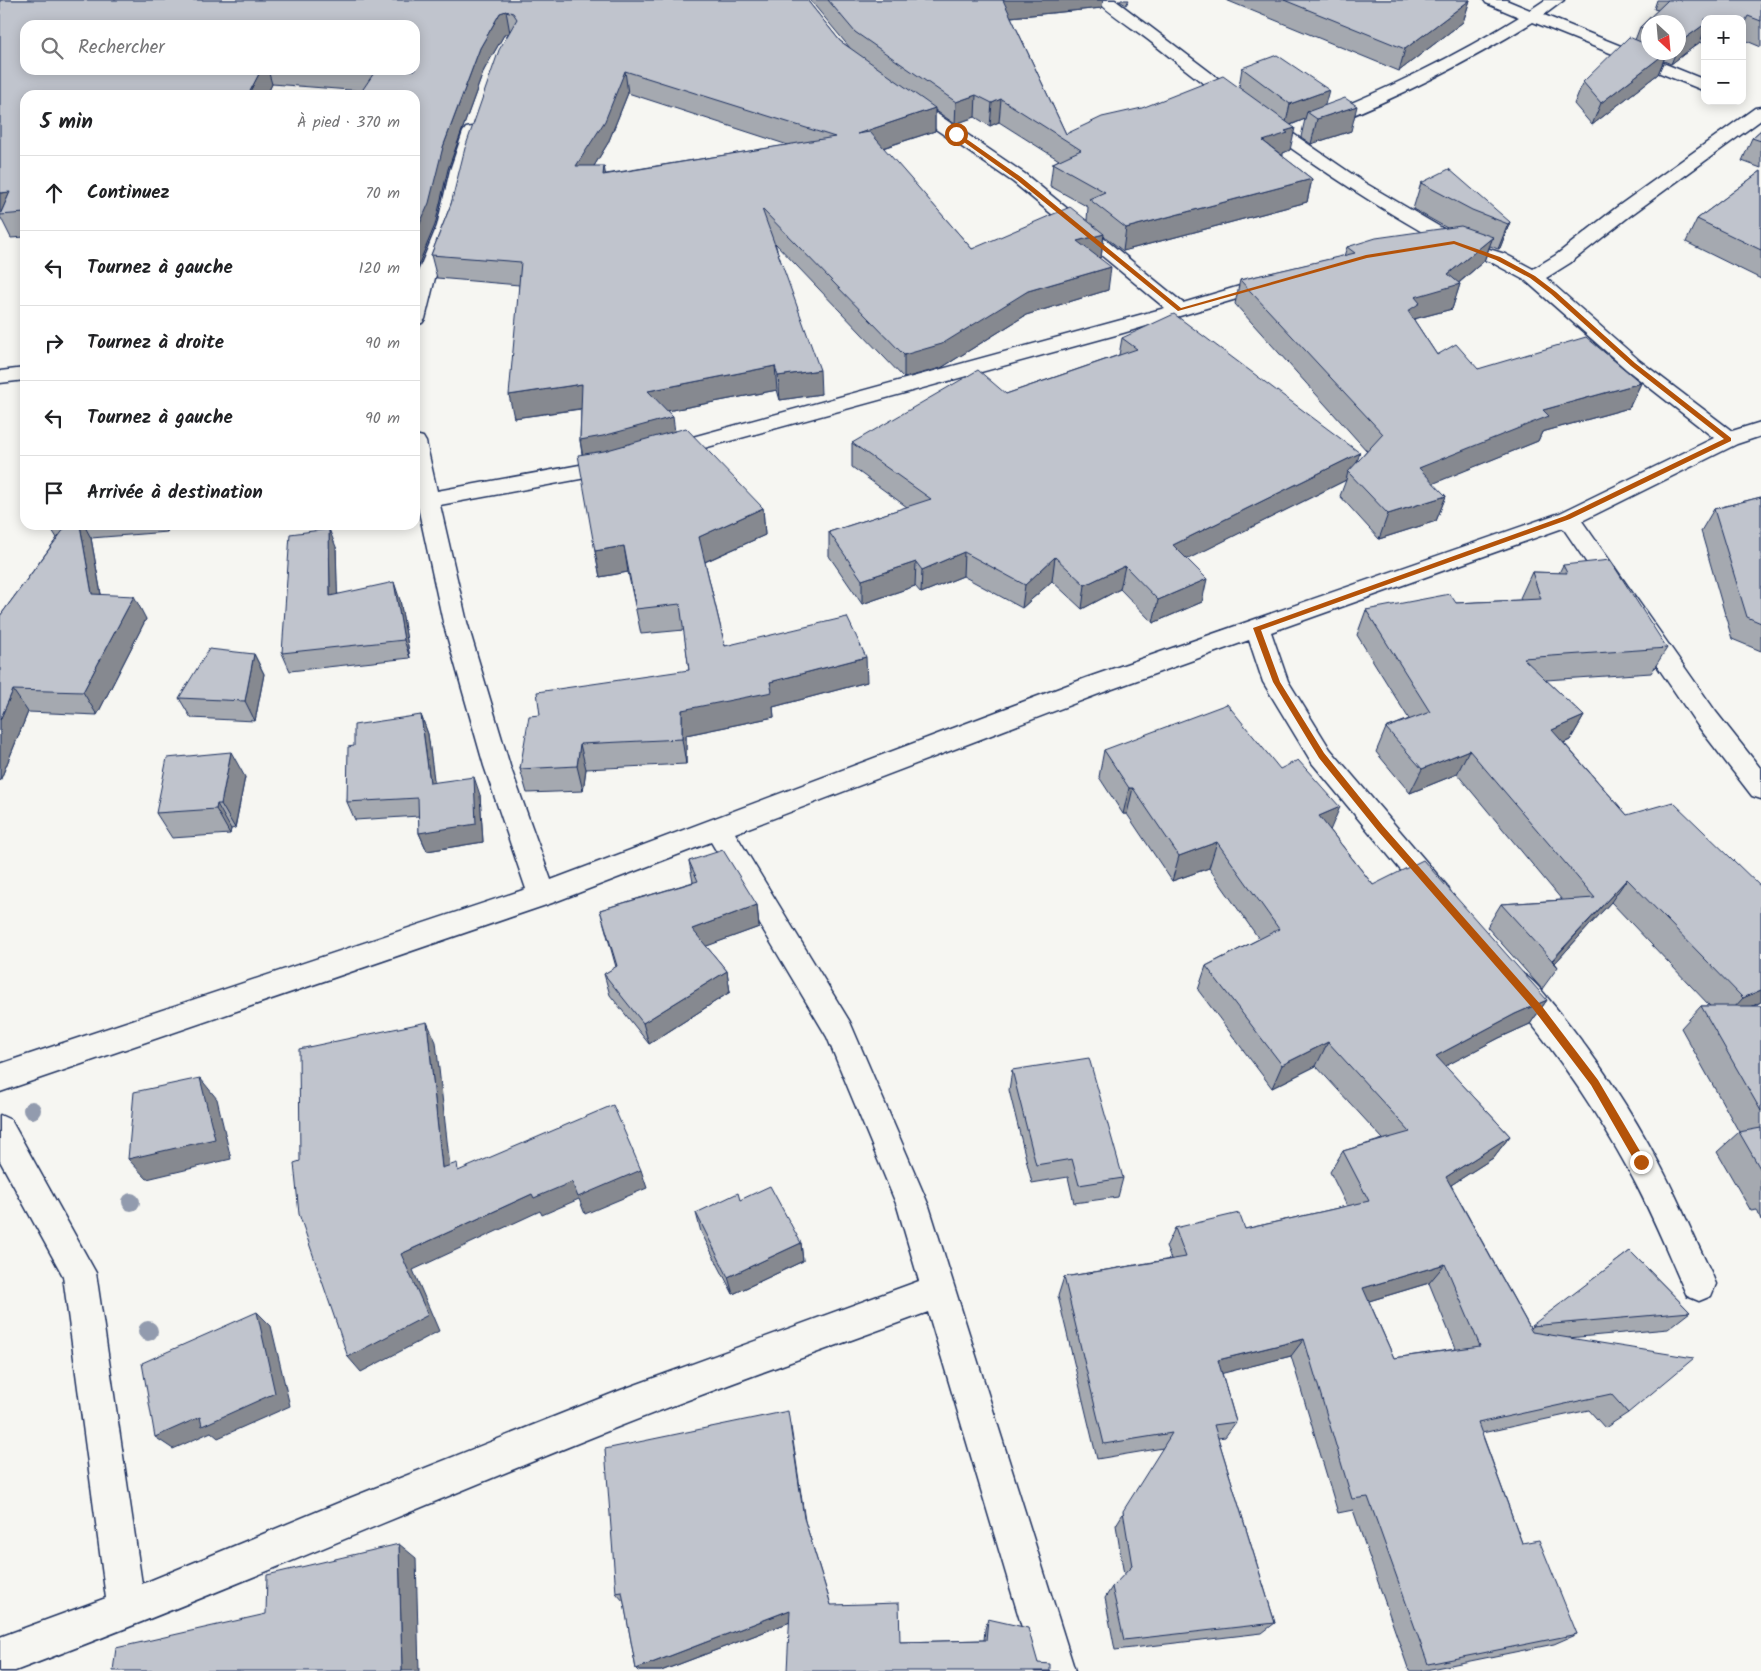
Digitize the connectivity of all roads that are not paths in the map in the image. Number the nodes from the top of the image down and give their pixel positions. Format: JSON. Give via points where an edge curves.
{"nodes":[{"id":1,"x":1105,"y":0,"type":"edge"},
{"id":2,"x":1492,"y":0,"type":"edge"},
{"id":3,"x":1556,"y":0,"type":"edge"},
{"id":4,"x":1532,"y":16,"type":"junction"},
{"id":5,"x":1701,"y":84,"type":"edge"},
{"id":6,"x":893,"y":91,"type":"edge"},
{"id":7,"x":1757,"y":108,"type":"edge"},
{"id":8,"x":478,"y":116,"type":"edge"},
{"id":9,"x":1285,"y":135,"type":"junction"},
{"id":10,"x":1454,"y":242,"type":"junction"},
{"id":11,"x":1426,"y":246,"type":"edge"},
{"id":12,"x":1532,"y":277,"type":"junction"},
{"id":13,"x":1290,"y":278,"type":"edge"},
{"id":14,"x":420,"y":298,"type":"edge"},
{"id":15,"x":1180,"y":310,"type":"junction"},
{"id":16,"x":20,"y":375,"type":"edge"},
{"id":17,"x":0,"y":377,"type":"edge"},
{"id":18,"x":1761,"y":429,"type":"edge"},
{"id":19,"x":1729,"y":439,"type":"junction"},
{"id":20,"x":420,"y":463,"type":"edge"},
{"id":21,"x":429,"y":500,"type":"junction"},
{"id":22,"x":1568,"y":518,"type":"junction"},
{"id":23,"x":1257,"y":628,"type":"junction"},
{"id":24,"x":1761,"y":789,"type":"edge"},
{"id":25,"x":717,"y":828,"type":"junction"},
{"id":26,"x":542,"y":896,"type":"junction"},
{"id":27,"x":1457,"y":917,"type":"edge"},
{"id":28,"x":1496,"y":962,"type":"edge"},
{"id":29,"x":0,"y":1078,"type":"edge"},
{"id":30,"x":0,"y":1130,"type":"edge"},
{"id":31,"x":1699,"y":1284,"type":"dead end"},
{"id":32,"x":939,"y":1291,"type":"junction"},
{"id":33,"x":127,"y":1610,"type":"junction"},
{"id":34,"x":0,"y":1657,"type":"edge"},
{"id":35,"x":1055,"y":1671,"type":"edge"}],
"edges":[{"from":1,"to":9,"type":"street"},
{"from":2,"to":4,"type":"street"},
{"from":3,"to":4,"type":"street"},
{"from":4,"to":5,"type":"street"},
{"from":4,"to":9,"type":"street","via":[[1466,56],[1406,86],[1356,109]]},
{"from":6,"to":15,"type":"street","via":[[1019,178]]},
{"from":7,"to":12,"type":"street","via":[[1563,259]]},
{"from":8,"to":14,"type":"street","via":[[459,170],[446,226]]},
{"from":9,"to":10,"type":"street","via":[[1413,220]]},
{"from":10,"to":11,"type":"street"},
{"from":10,"to":12,"type":"street","via":[[1498,258]]},
{"from":12,"to":19,"type":"street","via":[[1633,365]]},
{"from":13,"to":15,"type":"street"},
{"from":15,"to":21,"type":"street","via":[[608,468]]},
{"from":16,"to":17,"type":"street"},
{"from":18,"to":19,"type":"street"},
{"from":19,"to":22,"type":"street"},
{"from":20,"to":21,"type":"street"},
{"from":21,"to":26,"type":"street","via":[[455,622],[497,766]]},
{"from":22,"to":23,"type":"street"},
{"from":22,"to":24,"type":"street","via":[[1706,719]]},
{"from":23,"to":25,"type":"street","via":[[1095,685]]},
{"from":23,"to":27,"type":"street","via":[[1276,682],[1321,756]]},
{"from":25,"to":26,"type":"street"},
{"from":25,"to":32,"type":"street","via":[[838,1031],[913,1206]]},
{"from":26,"to":29,"type":"street"},
{"from":28,"to":31,"type":"street","via":[[1537,1007],[1594,1082],[1641,1162]]},
{"from":30,"to":33,"type":"street","via":[[79,1273]]},
{"from":32,"to":33,"type":"street","via":[[612,1412]]},
{"from":32,"to":35,"type":"street"},
{"from":33,"to":34,"type":"street"}]}
